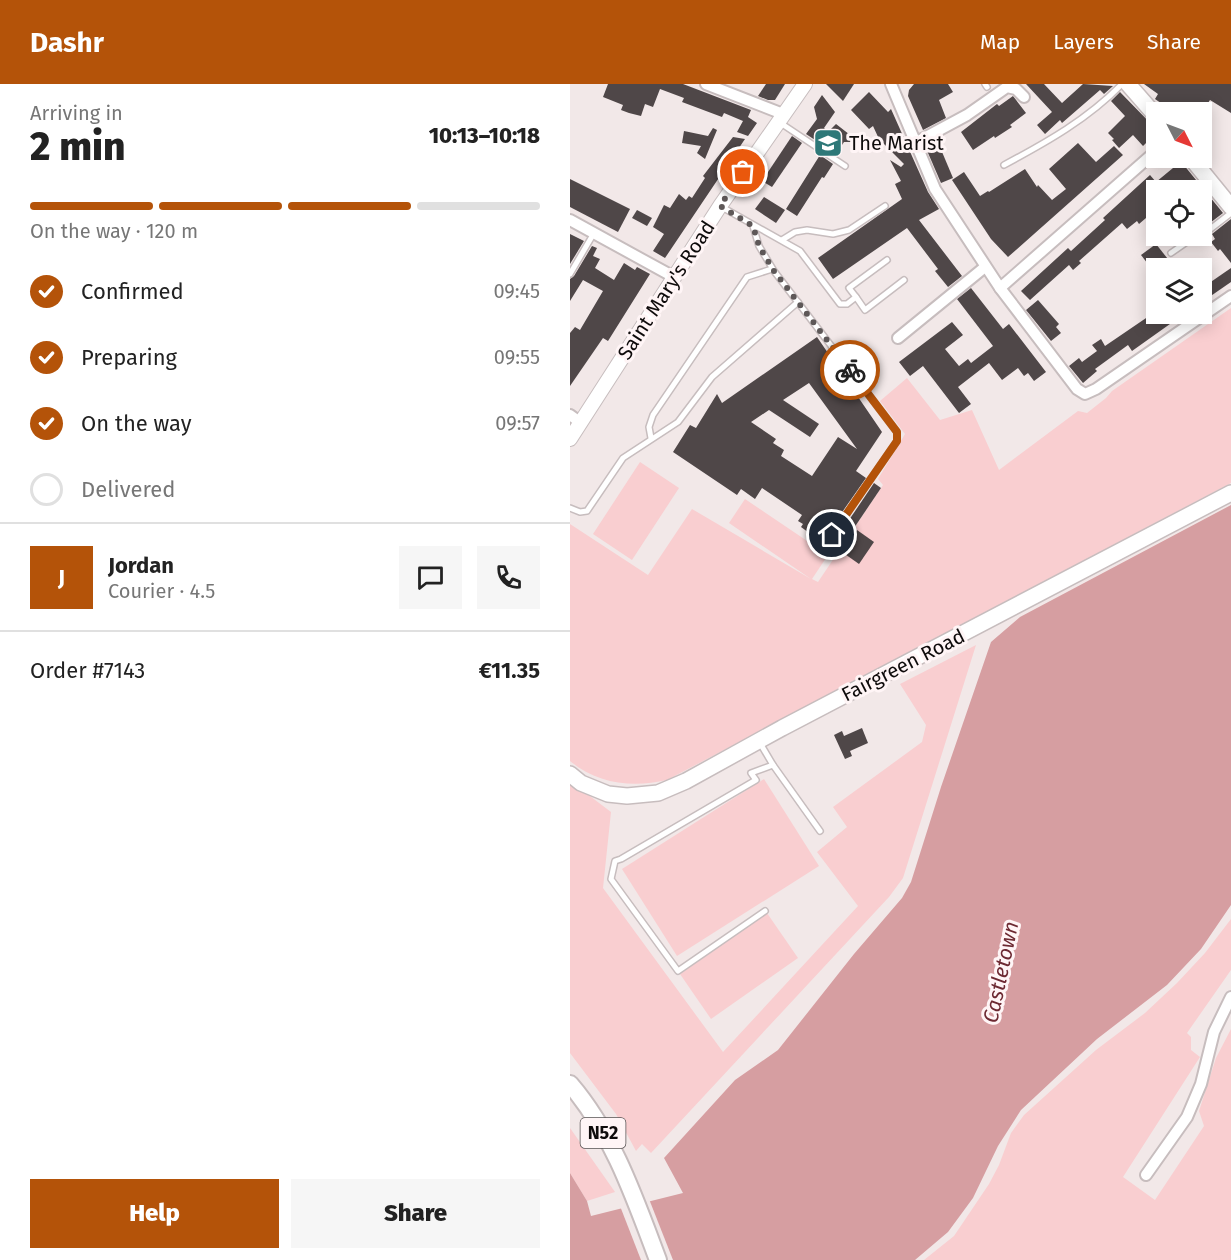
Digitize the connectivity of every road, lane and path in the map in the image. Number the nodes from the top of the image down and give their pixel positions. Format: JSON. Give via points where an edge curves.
{"nodes":[{"id":1,"x":706,"y":84,"type":"edge"},
{"id":2,"x":805,"y":84,"type":"edge"},
{"id":3,"x":893,"y":84,"type":"edge"},
{"id":4,"x":1122,"y":84,"type":"edge"},
{"id":5,"x":1128,"y":84,"type":"edge"},
{"id":6,"x":1024,"y":97,"type":"dead end"},
{"id":7,"x":1146,"y":105,"type":"edge"},
{"id":8,"x":781,"y":118,"type":"junction"},
{"id":9,"x":915,"y":143,"type":"junction"},
{"id":10,"x":1146,"y":160,"type":"edge"},
{"id":11,"x":1005,"y":165,"type":"dead end"},
{"id":12,"x":844,"y":166,"type":"dead end"},
{"id":13,"x":1199,"y":168,"type":"edge"},
{"id":14,"x":720,"y":206,"type":"junction"},
{"id":15,"x":885,"y":206,"type":"dead end"},
{"id":16,"x":1231,"y":207,"type":"edge"},
{"id":17,"x":1231,"y":213,"type":"edge"},
{"id":18,"x":570,"y":220,"type":"edge"},
{"id":19,"x":753,"y":226,"type":"junction"},
{"id":20,"x":594,"y":233,"type":"junction"},
{"id":21,"x":782,"y":240,"type":"junction"},
{"id":22,"x":1171,"y":253,"type":"dead end"},
{"id":23,"x":887,"y":260,"type":"dead end"},
{"id":24,"x":986,"y":267,"type":"junction"},
{"id":25,"x":772,"y":269,"type":"junction"},
{"id":26,"x":570,"y":274,"type":"edge"},
{"id":27,"x":674,"y":277,"type":"junction"},
{"id":28,"x":904,"y":280,"type":"dead end"},
{"id":29,"x":1000,"y":288,"type":"junction"},
{"id":30,"x":1231,"y":296,"type":"edge"},
{"id":31,"x":856,"y":297,"type":"junction"},
{"id":32,"x":798,"y":302,"type":"junction"},
{"id":33,"x":897,"y":338,"type":"dead end"},
{"id":34,"x":575,"y":419,"type":"edge"},
{"id":35,"x":651,"y":438,"type":"junction"},
{"id":36,"x":570,"y":439,"type":"edge"},
{"id":37,"x":1231,"y":493,"type":"edge"},
{"id":38,"x":570,"y":508,"type":"edge"},
{"id":39,"x":832,"y":535,"type":"dead end"},
{"id":40,"x":759,"y":741,"type":"junction"},
{"id":41,"x":773,"y":765,"type":"junction"},
{"id":42,"x":570,"y":774,"type":"edge"},
{"id":43,"x":820,"y":831,"type":"dead end"},
{"id":44,"x":765,"y":911,"type":"dead end"},
{"id":45,"x":1231,"y":997,"type":"edge"},
{"id":46,"x":570,"y":1084,"type":"edge"},
{"id":47,"x":1146,"y":1175,"type":"dead end"},
{"id":48,"x":658,"y":1260,"type":"edge"}],
"edges":[{"from":1,"to":8,"type":"street"},
{"from":2,"to":8,"type":"street","name":"Saint Mary's Road"},
{"from":3,"to":9,"type":"street"},
{"from":4,"to":11,"type":"lane","via":[[1074,126]]},
{"from":5,"to":7,"type":"main road"},
{"from":6,"to":9,"type":"street","via":[[1007,87],[967,116]]},
{"from":8,"to":12,"type":"lane"},
{"from":8,"to":14,"type":"street","name":"Saint Mary's Road"},
{"from":9,"to":24,"type":"street","via":[[935,189]]},
{"from":10,"to":29,"type":"street"},
{"from":13,"to":16,"type":"main road"},
{"from":14,"to":19,"type":"lane"},
{"from":14,"to":27,"type":"street","name":"Saint Mary's Road"},
{"from":15,"to":21,"type":"lane","via":[[849,230],[833,234],[807,230]]},
{"from":17,"to":22,"type":"lane"},
{"from":18,"to":20,"type":"street"},
{"from":19,"to":21,"type":"lane"},
{"from":19,"to":25,"type":"lane"},
{"from":20,"to":26,"type":"lane"},
{"from":20,"to":27,"type":"street"},
{"from":21,"to":31,"type":"lane","via":[[800,251],[840,304]]},
{"from":23,"to":31,"type":"lane","via":[[849,288]]},
{"from":24,"to":29,"type":"street"},
{"from":24,"to":33,"type":"street"},
{"from":25,"to":32,"type":"lane"},
{"from":25,"to":35,"type":"lane","via":[[747,277],[653,415]]},
{"from":27,"to":34,"type":"street","name":"Saint Mary's Road"},
{"from":28,"to":31,"type":"lane","via":[[865,310]]},
{"from":29,"to":30,"type":"street","via":[[1077,389],[1085,394]]},
{"from":32,"to":35,"type":"lane","via":[[712,377],[678,422]]},
{"from":32,"to":39,"type":"lane","via":[[897,432],[897,441]]},
{"from":34,"to":36,"type":"street","name":"Saint Mary's Road"},
{"from":35,"to":38,"type":"lane","via":[[623,458],[587,511]]},
{"from":37,"to":40,"type":"main road","name":"Fairgreen Road"},
{"from":40,"to":41,"type":"lane"},
{"from":40,"to":42,"type":"main road","name":"Fairgreen Road","via":[[658,793],[608,794]]},
{"from":41,"to":43,"type":"lane"},
{"from":41,"to":44,"type":"lane","via":[[751,773],[756,780],[615,861],[611,879],[678,971]]},
{"from":45,"to":47,"type":"street","via":[[1214,1032],[1201,1084],[1187,1117]]},
{"from":46,"to":48,"type":"main road","number":"N52","via":[[612,1149]]}]}
